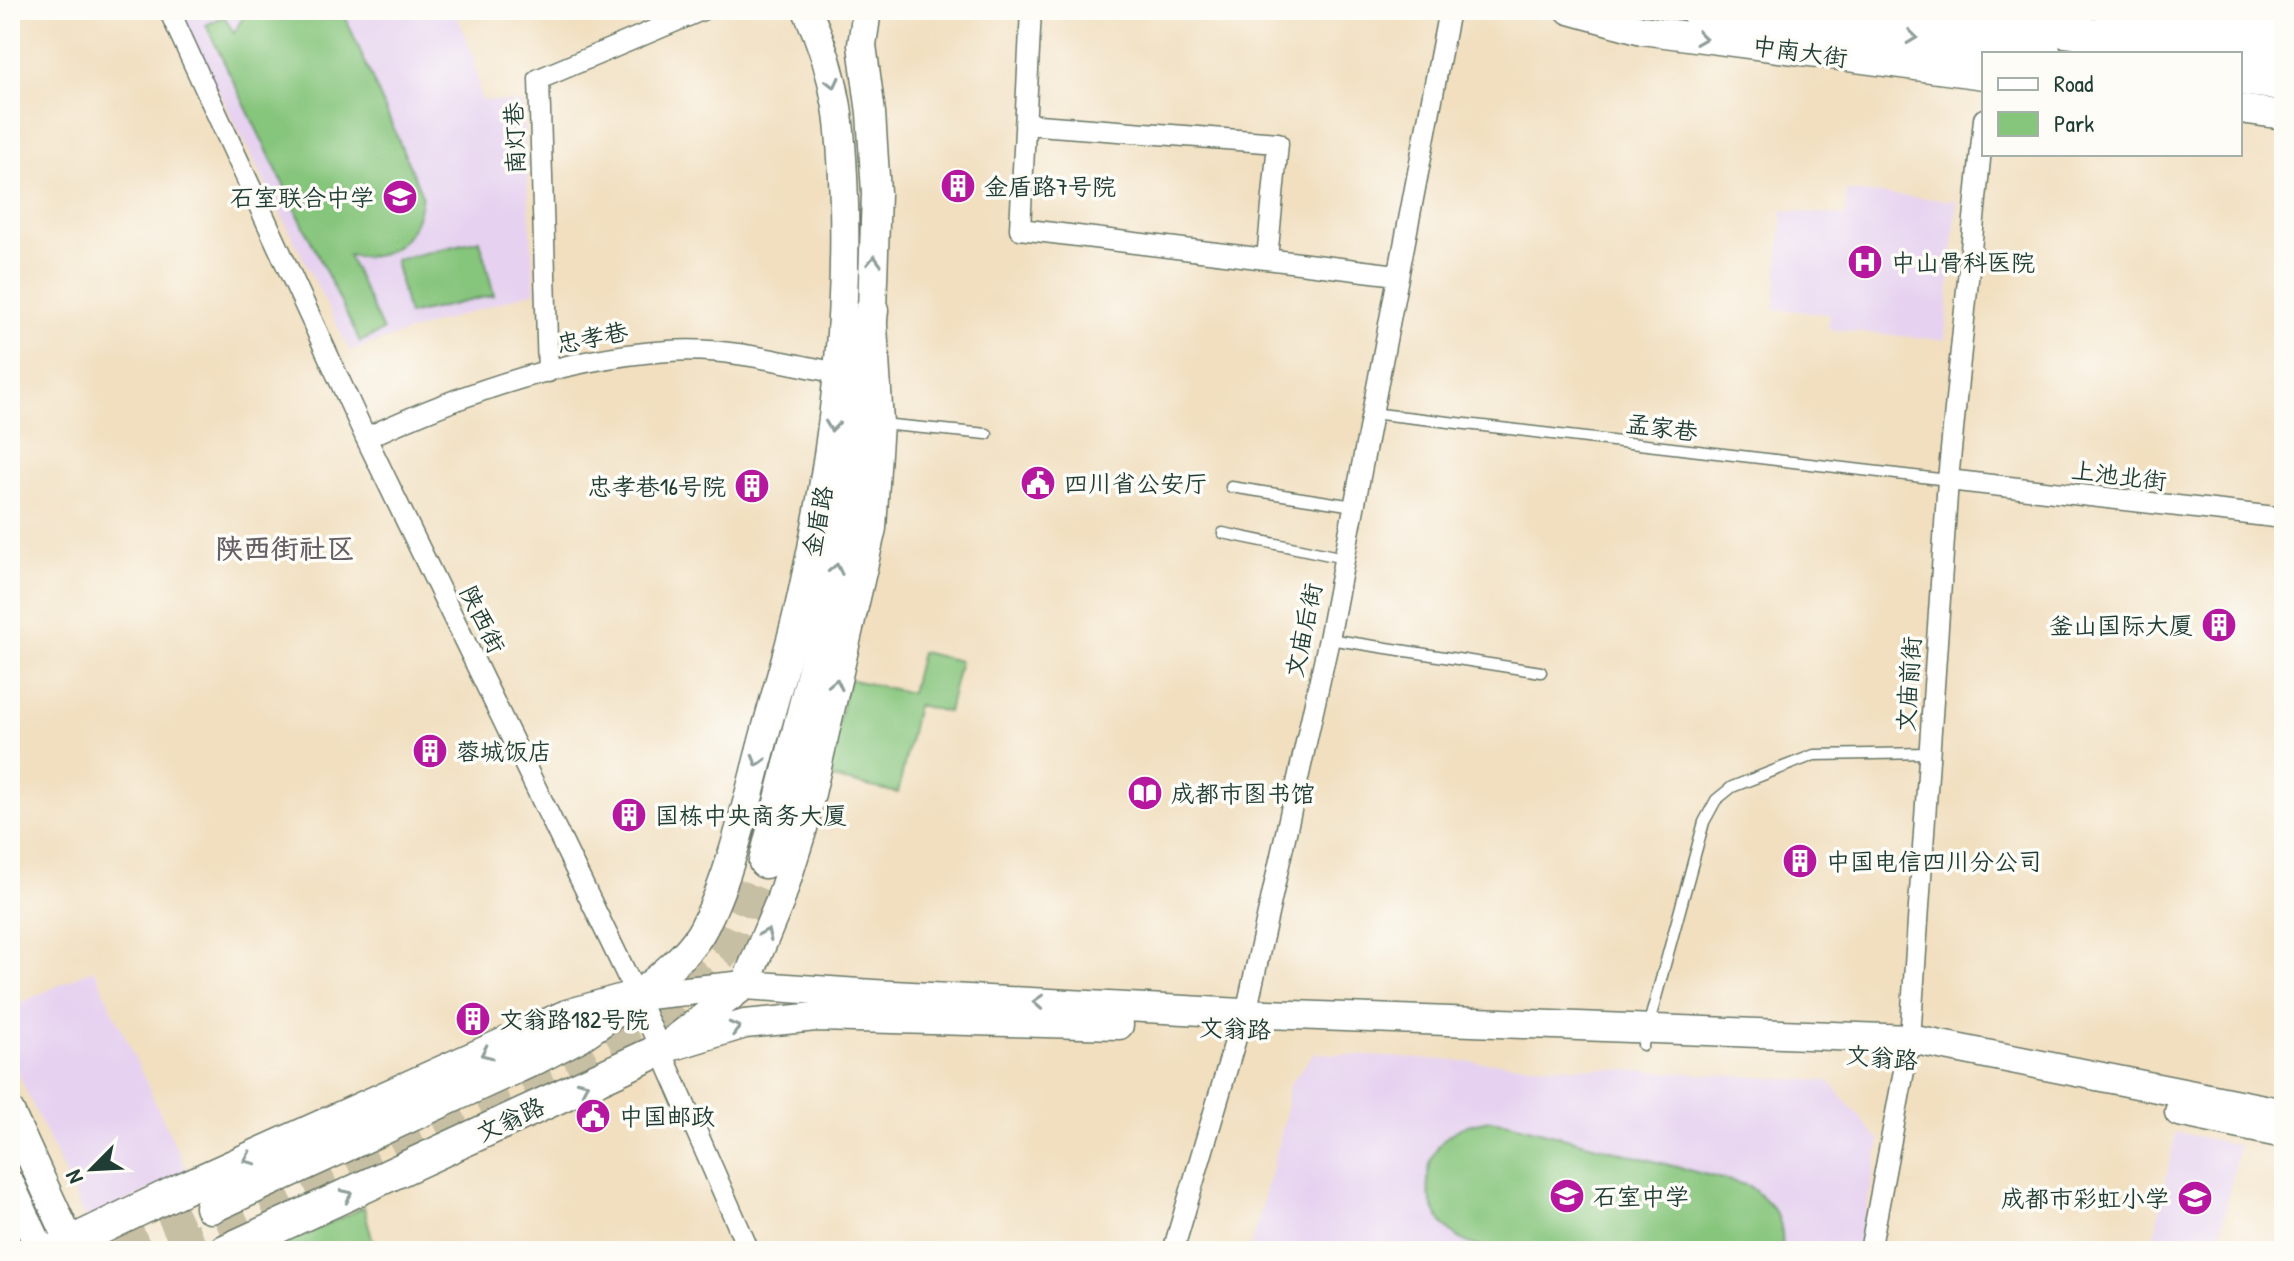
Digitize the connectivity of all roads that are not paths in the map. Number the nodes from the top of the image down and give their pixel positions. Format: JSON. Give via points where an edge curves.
{"nodes":[{"id":1,"x":169,"y":10,"type":"edge"},
{"id":2,"x":702,"y":10,"type":"edge"},
{"id":3,"x":807,"y":10,"type":"edge"},
{"id":4,"x":867,"y":10,"type":"edge"},
{"id":5,"x":1031,"y":10,"type":"edge"},
{"id":6,"x":1449,"y":10,"type":"edge"},
{"id":7,"x":1570,"y":10,"type":"edge"},
{"id":8,"x":1696,"y":10,"type":"edge"},
{"id":9,"x":1900,"y":10,"type":"edge"},
{"id":10,"x":2107,"y":10,"type":"edge"},
{"id":11,"x":2284,"y":33,"type":"edge"},
{"id":12,"x":2029,"y":52,"type":"edge"},
{"id":13,"x":2229,"y":52,"type":"edge"},
{"id":14,"x":2242,"y":54,"type":"edge"},
{"id":15,"x":2284,"y":59,"type":"edge"},
{"id":16,"x":1982,"y":75,"type":"edge"},
{"id":17,"x":2242,"y":79,"type":"edge"},
{"id":18,"x":2284,"y":84,"type":"edge"},
{"id":19,"x":2242,"y":109,"type":"edge"},
{"id":20,"x":2284,"y":115,"type":"edge"},
{"id":21,"x":1025,"y":124,"type":"junction"},
{"id":22,"x":1982,"y":139,"type":"edge"},
{"id":23,"x":1267,"y":259,"type":"junction"},
{"id":24,"x":1397,"y":275,"type":"junction"},
{"id":25,"x":872,"y":310,"type":"junction"},
{"id":26,"x":548,"y":372,"type":"junction"},
{"id":27,"x":837,"y":373,"type":"junction"},
{"id":28,"x":1371,"y":413,"type":"junction"},
{"id":29,"x":879,"y":423,"type":"junction"},
{"id":30,"x":987,"y":434,"type":"dead end"},
{"id":31,"x":366,"y":438,"type":"junction"},
{"id":32,"x":1948,"y":480,"type":"junction"},
{"id":33,"x":1231,"y":487,"type":"dead end"},
{"id":34,"x":1354,"y":506,"type":"junction"},
{"id":35,"x":2284,"y":518,"type":"edge"},
{"id":36,"x":1223,"y":533,"type":"dead end"},
{"id":37,"x":1344,"y":558,"type":"junction"},
{"id":38,"x":1329,"y":639,"type":"junction"},
{"id":39,"x":1541,"y":672,"type":"dead end"},
{"id":40,"x":1929,"y":753,"type":"junction"},
{"id":41,"x":765,"y":862,"type":"tunnel mouth"},
{"id":42,"x":745,"y":985,"type":"junction"},
{"id":43,"x":637,"y":996,"type":"junction"},
{"id":44,"x":1242,"y":1020,"type":"junction"},
{"id":45,"x":1644,"y":1037,"type":"junction"},
{"id":46,"x":1908,"y":1048,"type":"junction"},
{"id":47,"x":660,"y":1050,"type":"junction"},
{"id":48,"x":10,"y":1112,"type":"edge"},
{"id":49,"x":2284,"y":1113,"type":"edge"},
{"id":50,"x":2284,"y":1134,"type":"edge"},
{"id":51,"x":10,"y":1184,"type":"edge"},
{"id":52,"x":211,"y":1207,"type":"tunnel mouth"},
{"id":53,"x":60,"y":1249,"type":"edge"},
{"id":54,"x":225,"y":1251,"type":"edge"},
{"id":55,"x":749,"y":1251,"type":"edge"},
{"id":56,"x":1173,"y":1251,"type":"edge"},
{"id":57,"x":1870,"y":1251,"type":"edge"}],
"edges":[{"from":1,"to":31,"type":"street","name":"陕西街"},
{"from":2,"to":26,"type":"street","name":"南灯巷","via":[[539,79]]},
{"from":3,"to":27,"type":"main road","name":"金盾路","one_way":true,"via":[[830,68],[844,154],[844,306]]},
{"from":25,"to":4,"type":"main road","name":"金盾路","one_way":true,"via":[[876,193],[862,45]]},
{"from":5,"to":21,"type":"street"},
{"from":6,"to":24,"type":"street","name":"文庙后街"},
{"from":7,"to":16,"type":"main road","name":"中南大街","one_way":true,"via":[[1642,30]]},
{"from":8,"to":12,"type":"main road","one_way":true},
{"from":9,"to":13,"type":"main road"},
{"from":10,"to":11,"type":"main road"},
{"from":14,"to":15,"type":"main road"},
{"from":17,"to":18,"type":"main road"},
{"from":19,"to":20,"type":"main road"},
{"from":21,"to":23,"type":"street","via":[[1020,229]]},
{"from":21,"to":23,"type":"street","via":[[1278,143]]},
{"from":22,"to":32,"type":"street","name":"文庙前街"},
{"from":23,"to":24,"type":"street"},
{"from":24,"to":28,"type":"street","name":"文庙后街"},
{"from":25,"to":29,"type":"main road","name":"金盾路"},
{"from":41,"to":25,"type":"main road","name":"金盾路","one_way":true,"via":[[851,502]]},
{"from":26,"to":27,"type":"street","name":"忠孝巷","via":[[671,350],[741,355]]},
{"from":26,"to":31,"type":"street","name":"忠孝巷","via":[[415,415]]},
{"from":27,"to":43,"type":"main road","name":"金盾路","one_way":true,"via":[[823,490],[802,597],[739,829],[703,929]]},
{"from":28,"to":32,"type":"lane","name":"孟家巷"},
{"from":28,"to":34,"type":"street","name":"文庙后街"},
{"from":29,"to":30,"type":"lane"},
{"from":42,"to":29,"type":"main road","name":"金盾路","one_way":true,"via":[[803,828],[872,528]]},
{"from":31,"to":43,"type":"street","name":"陕西街"},
{"from":32,"to":35,"type":"street","name":"上池北街"},
{"from":32,"to":40,"type":"street","name":"文庙前街"},
{"from":33,"to":34,"type":"lane"},
{"from":34,"to":37,"type":"street","name":"文庙后街"},
{"from":36,"to":37,"type":"lane"},
{"from":37,"to":38,"type":"street","name":"文庙后街"},
{"from":38,"to":39,"type":"lane"},
{"from":38,"to":44,"type":"street","name":"文庙后街"},
{"from":40,"to":45,"type":"lane","via":[[1814,755],[1732,787],[1716,800],[1704,822]]},
{"from":40,"to":46,"type":"street","name":"文庙前街"},
{"from":42,"to":43,"type":"main road","name":"文翁路"},
{"from":44,"to":42,"type":"main road","name":"文翁路","one_way":true},
{"from":42,"to":47,"type":"main road","name":"金盾路"},
{"from":43,"to":47,"type":"street","name":"陕西街"},
{"from":43,"to":52,"type":"main road","name":"文翁路","via":[[545,1053]]},
{"from":43,"to":53,"type":"main road","name":"文翁路","one_way":true,"via":[[567,1016]]},
{"from":44,"to":45,"type":"main road","name":"文翁路"},
{"from":47,"to":44,"type":"main road","name":"文翁路","one_way":true,"via":[[745,1024],[816,1017]]},
{"from":44,"to":56,"type":"street","name":"文庙后街"},
{"from":45,"to":46,"type":"main road","name":"文翁路"},
{"from":46,"to":49,"type":"main road","name":"文翁路"},
{"from":46,"to":50,"type":"main road","name":"文翁路"},
{"from":46,"to":57,"type":"street","name":"文庙前街"},
{"from":54,"to":47,"type":"main road","name":"文翁路","one_way":true},
{"from":47,"to":55,"type":"street","name":"陕西街"},
{"from":48,"to":53,"type":"main road"},
{"from":51,"to":53,"type":"main road"}]}
